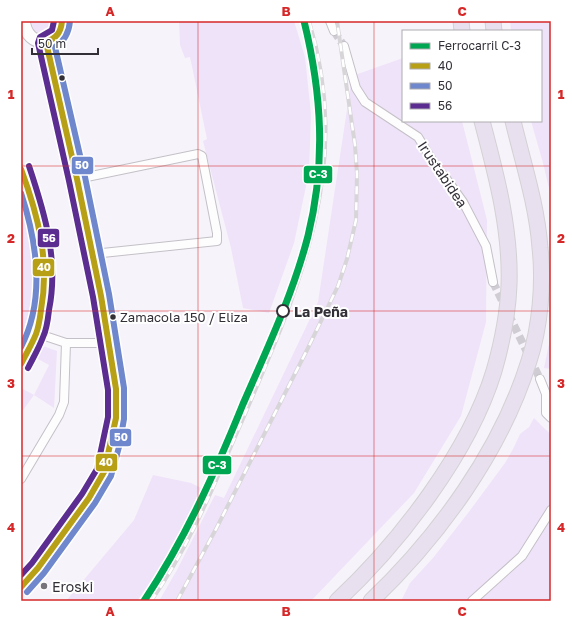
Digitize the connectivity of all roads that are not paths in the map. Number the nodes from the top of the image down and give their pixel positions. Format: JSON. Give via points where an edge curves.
{"nodes":[{"id":1,"x":62,"y":21,"type":"edge"},
{"id":2,"x":330,"y":21,"type":"edge"},
{"id":3,"x":24,"y":29,"type":"edge"},
{"id":4,"x":334,"y":31,"type":"tunnel mouth"},
{"id":5,"x":46,"y":42,"type":"junction"},
{"id":6,"x":344,"y":46,"type":"tunnel mouth"},
{"id":7,"x":482,"y":122,"type":"edge"},
{"id":8,"x":513,"y":122,"type":"edge"},
{"id":9,"x":21,"y":169,"type":"edge"},
{"id":10,"x":77,"y":179,"type":"junction"},
{"id":11,"x":93,"y":254,"type":"junction"},
{"id":12,"x":493,"y":282,"type":"tunnel mouth"},
{"id":13,"x":36,"y":333,"type":"junction"},
{"id":14,"x":109,"y":340,"type":"junction"},
{"id":15,"x":66,"y":343,"type":"junction"},
{"id":16,"x":21,"y":364,"type":"edge"},
{"id":17,"x":540,"y":379,"type":"tunnel mouth"},
{"id":18,"x":551,"y":418,"type":"edge"},
{"id":19,"x":21,"y":478,"type":"edge"},
{"id":20,"x":551,"y":510,"type":"edge"},
{"id":21,"x":21,"y":586,"type":"edge"},
{"id":22,"x":337,"y":601,"type":"edge"},
{"id":23,"x":371,"y":601,"type":"edge"},
{"id":24,"x":472,"y":601,"type":"edge"}],
"edges":[{"from":1,"to":5,"type":"street","via":[[57,37]]},
{"from":2,"to":4,"type":"street"},
{"from":3,"to":5,"type":"street","via":[[35,40]]},
{"from":5,"to":10,"type":"street"},
{"from":6,"to":12,"type":"street","name":"Irustabidea","via":[[356,88],[365,102],[418,137],[437,168],[463,202],[486,246]]},
{"from":7,"to":22,"type":"highway","via":[[502,200],[509,284],[504,327],[494,371],[462,444],[440,478],[407,525],[376,562]]},
{"from":8,"to":23,"type":"highway","via":[[533,203],[540,248],[540,311],[530,361],[490,451],[461,495],[403,569]]},
{"from":9,"to":13,"type":"street","via":[[36,211],[46,259],[44,300]]},
{"from":10,"to":11,"type":"street"},
{"from":10,"to":11,"type":"street","via":[[198,154],[202,156],[217,241]]},
{"from":11,"to":14,"type":"street"},
{"from":13,"to":15,"type":"street"},
{"from":13,"to":16,"type":"street"},
{"from":14,"to":15,"type":"street","via":[[104,343]]},
{"from":14,"to":21,"type":"street","via":[[116,389],[116,418],[104,472],[90,498],[38,568]]},
{"from":15,"to":19,"type":"street","via":[[64,402],[59,415]]},
{"from":17,"to":18,"type":"street","via":[[546,394],[546,413]]},
{"from":20,"to":24,"type":"street","via":[[522,556]]}]}
